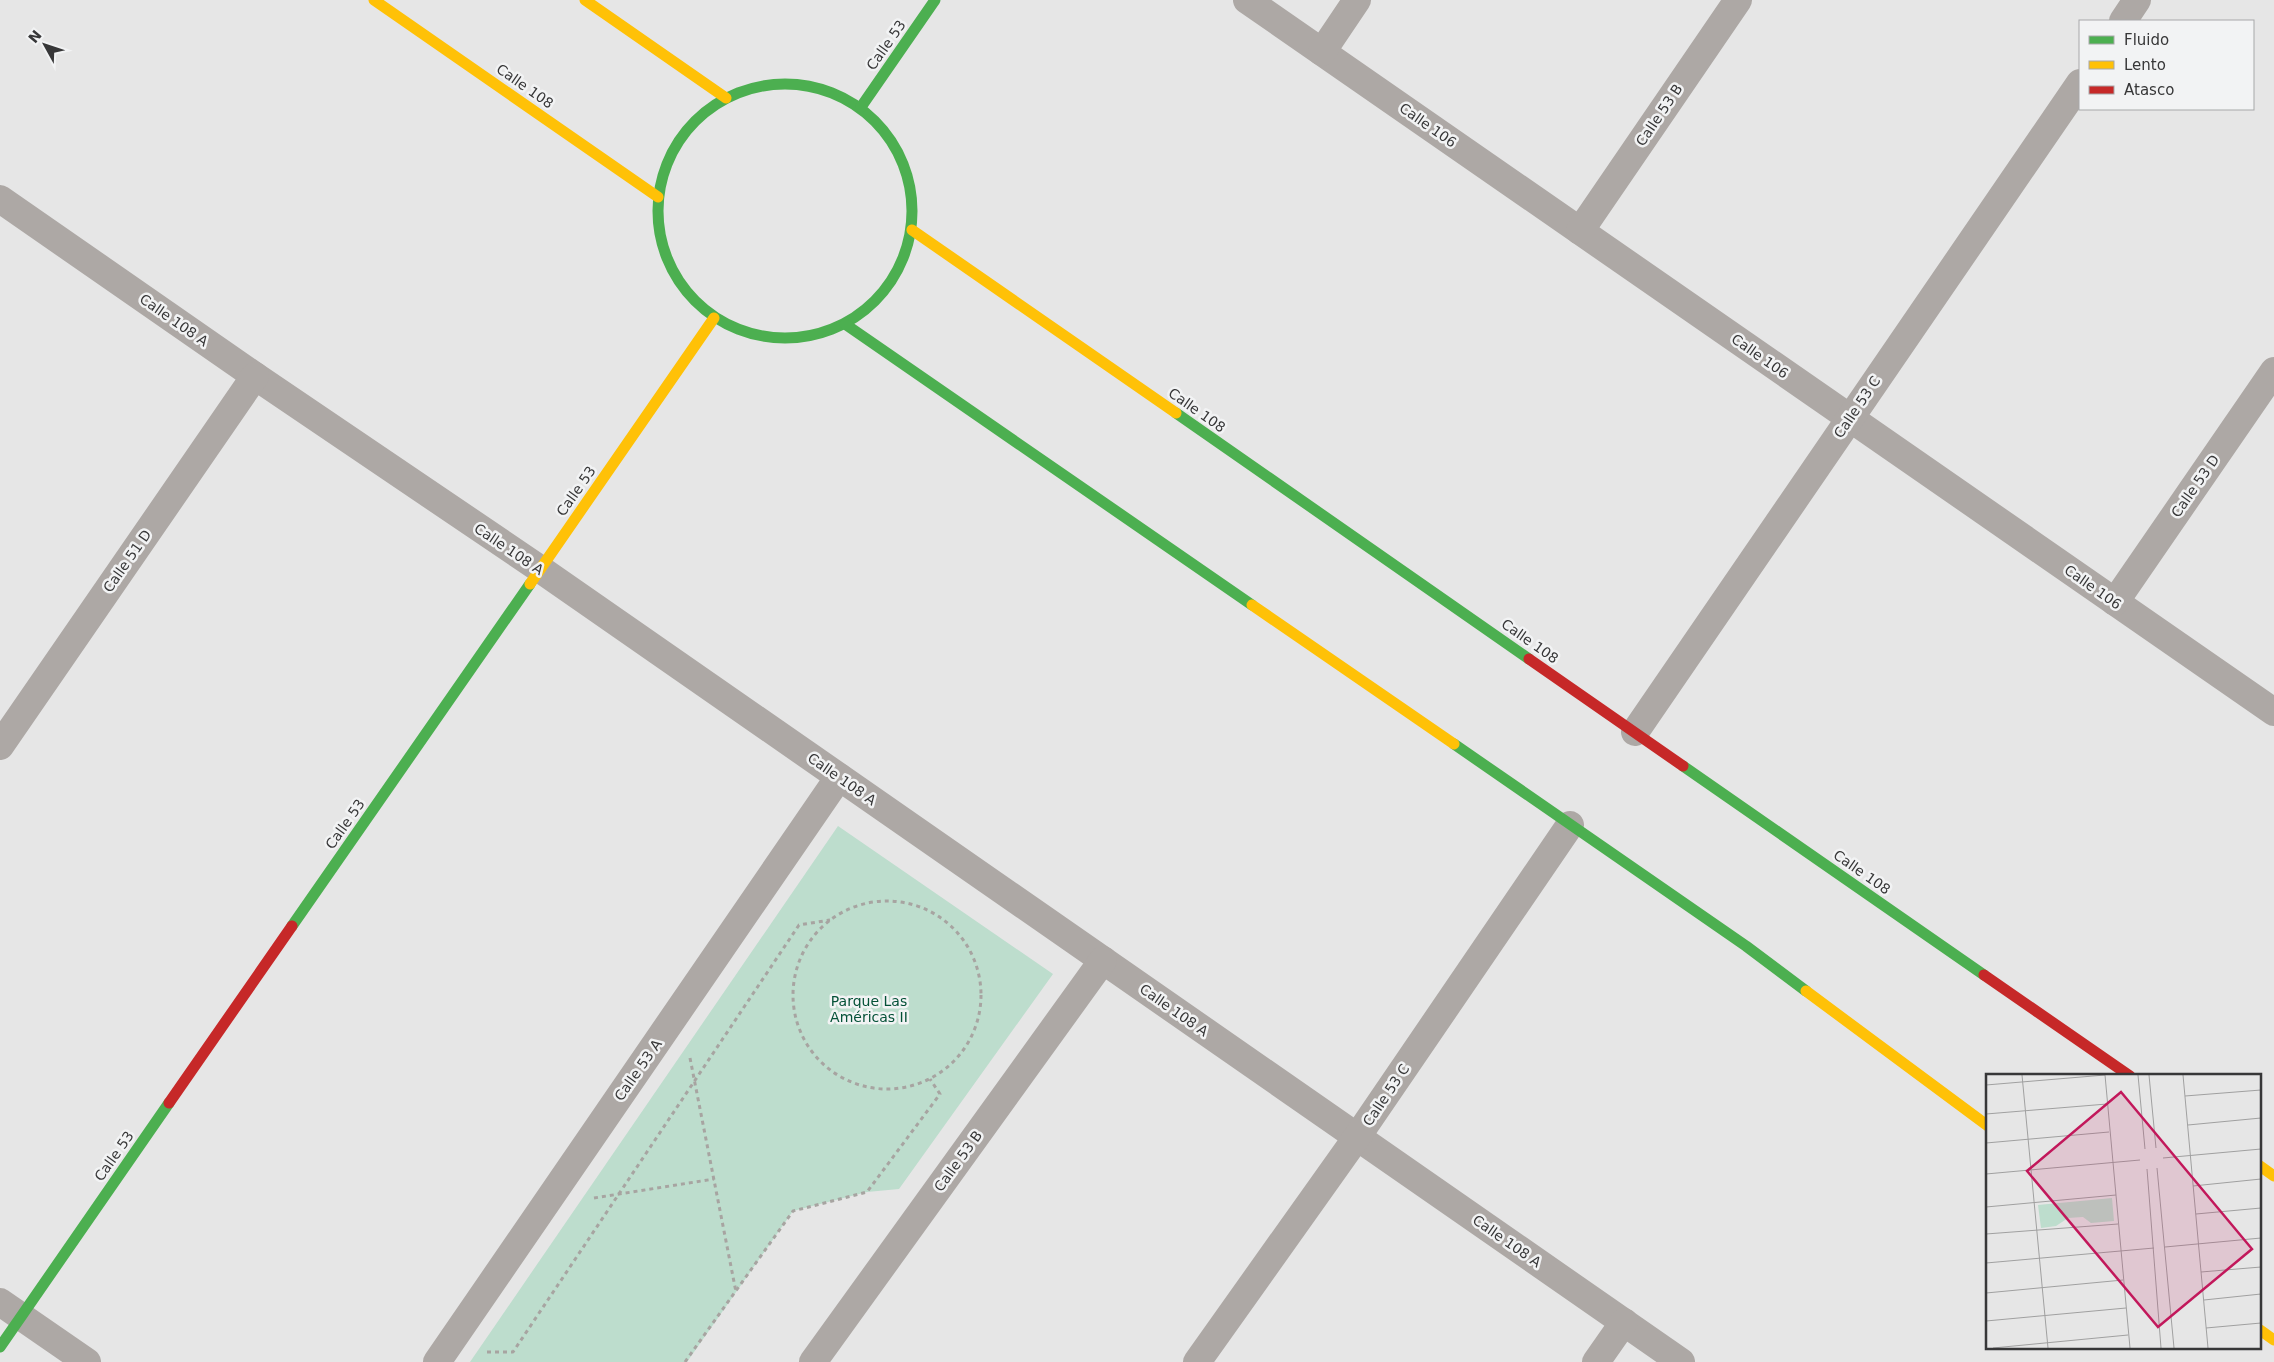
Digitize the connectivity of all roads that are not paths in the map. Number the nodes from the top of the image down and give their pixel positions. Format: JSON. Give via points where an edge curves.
{"nodes":[{"id":1,"x":374,"y":0,"type":"edge"},
{"id":2,"x":585,"y":0,"type":"edge"},
{"id":3,"x":935,"y":0,"type":"edge"},
{"id":4,"x":1247,"y":0,"type":"edge"},
{"id":5,"x":1357,"y":0,"type":"edge"},
{"id":6,"x":1738,"y":0,"type":"edge"},
{"id":7,"x":2137,"y":0,"type":"edge"},
{"id":8,"x":2123,"y":20,"type":"edge"},
{"id":9,"x":1322,"y":52,"type":"junction"},
{"id":10,"x":2079,"y":84,"type":"edge"},
{"id":11,"x":726,"y":98,"type":"junction"},
{"id":12,"x":861,"y":107,"type":"junction"},
{"id":13,"x":658,"y":197,"type":"junction"},
{"id":14,"x":0,"y":200,"type":"edge"},
{"id":15,"x":912,"y":230,"type":"junction"},
{"id":16,"x":1580,"y":231,"type":"junction"},
{"id":17,"x":714,"y":318,"type":"junction"},
{"id":18,"x":845,"y":324,"type":"junction"},
{"id":19,"x":2274,"y":371,"type":"edge"},
{"id":20,"x":255,"y":376,"type":"junction"},
{"id":21,"x":1850,"y":418,"type":"junction"},
{"id":22,"x":540,"y":569,"type":"junction"},
{"id":23,"x":2115,"y":602,"type":"junction"},
{"id":24,"x":2274,"y":712,"type":"edge"},
{"id":25,"x":1635,"y":732,"type":"junction"},
{"id":26,"x":0,"y":746,"type":"edge"},
{"id":27,"x":839,"y":777,"type":"junction"},
{"id":28,"x":1570,"y":825,"type":"junction"},
{"id":29,"x":1103,"y":960,"type":"junction"},
{"id":30,"x":2127,"y":1074,"type":"edge"},
{"id":31,"x":1986,"y":1125,"type":"edge"},
{"id":32,"x":1357,"y":1137,"type":"junction"},
{"id":33,"x":2262,"y":1167,"type":"edge"},
{"id":34,"x":2274,"y":1176,"type":"edge"},
{"id":35,"x":10,"y":1309,"type":"edge"},
{"id":36,"x":1624,"y":1322,"type":"junction"},
{"id":37,"x":2262,"y":1331,"type":"edge"},
{"id":38,"x":2274,"y":1340,"type":"edge"},
{"id":39,"x":0,"y":1346,"type":"edge"},
{"id":40,"x":86,"y":1362,"type":"edge"},
{"id":41,"x":437,"y":1362,"type":"edge"},
{"id":42,"x":813,"y":1362,"type":"edge"},
{"id":43,"x":1197,"y":1362,"type":"edge"},
{"id":44,"x":1596,"y":1362,"type":"edge"},
{"id":45,"x":1682,"y":1362,"type":"edge"}],
"edges":[{"from":1,"to":13,"type":"main road","name":"Calle 108"},
{"from":2,"to":11,"type":"main road"},
{"from":3,"to":12,"type":"main road","name":"Calle 53"},
{"from":4,"to":9,"type":"street","name":"Calle 106"},
{"from":5,"to":9,"type":"street"},
{"from":6,"to":16,"type":"street","name":"Calle 53 B"},
{"from":7,"to":8,"type":"street"},
{"from":9,"to":16,"type":"street","name":"Calle 106"},
{"from":10,"to":21,"type":"street","name":"Calle 53 C"},
{"from":11,"to":12,"type":"main road","via":[[760,85],[796,83],[830,90]]},
{"from":11,"to":13,"type":"main road","via":[[693,122],[670,157]]},
{"from":12,"to":15,"type":"main road","via":[[893,140],[911,184]]},
{"from":13,"to":17,"type":"main road","via":[[658,232],[668,266],[688,295]]},
{"from":14,"to":20,"type":"street","name":"Calle 108 A"},
{"from":15,"to":18,"type":"main road","via":[[904,259],[890,285],[870,307]]},
{"from":15,"to":25,"type":"main road","name":"Calle 108"},
{"from":16,"to":21,"type":"street","name":"Calle 106"},
{"from":17,"to":18,"type":"main road","via":[[756,336],[802,338]]},
{"from":17,"to":22,"type":"main road","name":"Calle 53"},
{"from":18,"to":28,"type":"main road"},
{"from":19,"to":23,"type":"street","name":"Calle 53 D"},
{"from":20,"to":22,"type":"street","name":"Calle 108 A"},
{"from":20,"to":26,"type":"street","name":"Calle 51 D"},
{"from":21,"to":23,"type":"street","name":"Calle 106"},
{"from":21,"to":25,"type":"street","name":"Calle 53 C"},
{"from":22,"to":27,"type":"street","name":"Calle 108 A"},
{"from":22,"to":35,"type":"main road","name":"Calle 53"},
{"from":23,"to":24,"type":"street","name":"Calle 106"},
{"from":25,"to":30,"type":"main road","name":"Calle 108"},
{"from":27,"to":29,"type":"street","name":"Calle 108 A"},
{"from":27,"to":41,"type":"street","name":"Calle 53 A"},
{"from":28,"to":31,"type":"main road","via":[[1746,946]]},
{"from":28,"to":32,"type":"street","name":"Calle 53 C"},
{"from":29,"to":32,"type":"street","name":"Calle 108 A"},
{"from":29,"to":42,"type":"street","name":"Calle 53 B"},
{"from":32,"to":36,"type":"street","name":"Calle 108 A"},
{"from":32,"to":43,"type":"street","name":"Calle 53 C"},
{"from":33,"to":34,"type":"main road"},
{"from":35,"to":39,"type":"main road","name":"Calle 53"},
{"from":35,"to":40,"type":"street"},
{"from":36,"to":44,"type":"street"},
{"from":36,"to":45,"type":"street","name":"Calle 108 A"},
{"from":37,"to":38,"type":"main road"}]}
